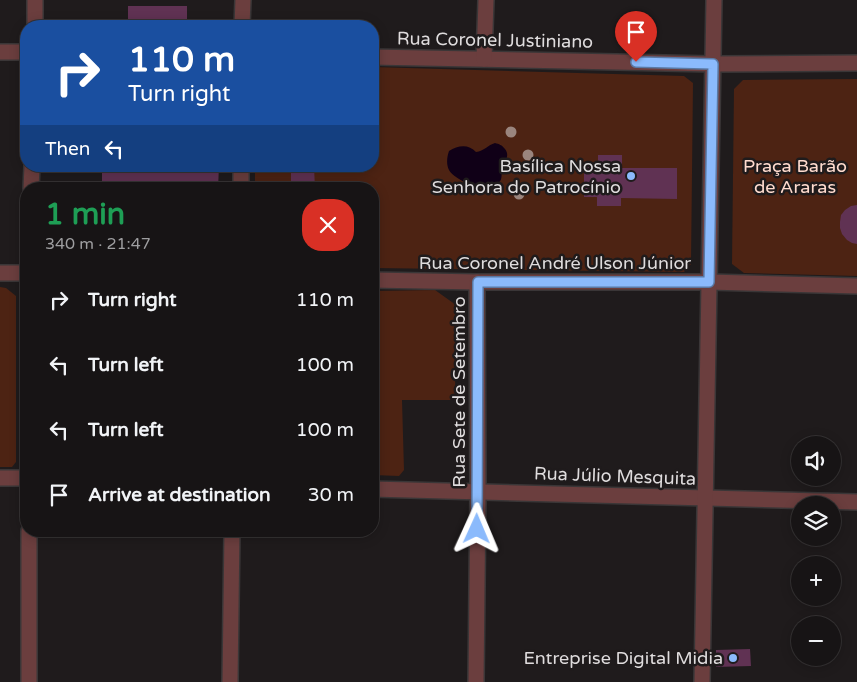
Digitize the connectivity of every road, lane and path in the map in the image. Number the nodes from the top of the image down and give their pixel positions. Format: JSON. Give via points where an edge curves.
{"nodes":[{"id":1,"x":35,"y":0,"type":"edge"},
{"id":2,"x":243,"y":0,"type":"edge"},
{"id":3,"x":486,"y":0,"type":"edge"},
{"id":4,"x":714,"y":0,"type":"edge"},
{"id":5,"x":35,"y":20,"type":"edge"},
{"id":6,"x":242,"y":20,"type":"edge"},
{"id":7,"x":0,"y":52,"type":"edge"},
{"id":8,"x":20,"y":52,"type":"edge"},
{"id":9,"x":379,"y":56,"type":"edge"},
{"id":10,"x":484,"y":58,"type":"junction"},
{"id":11,"x":857,"y":63,"type":"edge"},
{"id":12,"x":713,"y":64,"type":"junction"},
{"id":13,"x":0,"y":273,"type":"edge"},
{"id":14,"x":20,"y":273,"type":"edge"},
{"id":15,"x":379,"y":280,"type":"edge"},
{"id":16,"x":478,"y":282,"type":"junction"},
{"id":17,"x":709,"y":282,"type":"junction"},
{"id":18,"x":857,"y":286,"type":"edge"},
{"id":19,"x":0,"y":478,"type":"edge"},
{"id":20,"x":20,"y":478,"type":"edge"},
{"id":21,"x":379,"y":488,"type":"edge"},
{"id":22,"x":478,"y":491,"type":"junction"},
{"id":23,"x":705,"y":497,"type":"junction"},
{"id":24,"x":857,"y":502,"type":"edge"},
{"id":25,"x":29,"y":537,"type":"edge"},
{"id":26,"x":232,"y":537,"type":"edge"},
{"id":27,"x":29,"y":682,"type":"edge"},
{"id":28,"x":230,"y":682,"type":"edge"},
{"id":29,"x":476,"y":682,"type":"edge"},
{"id":30,"x":702,"y":682,"type":"edge"}],
"edges":[{"from":1,"to":5,"type":"street"},
{"from":2,"to":6,"type":"street"},
{"from":3,"to":10,"type":"street"},
{"from":4,"to":12,"type":"street"},
{"from":7,"to":8,"type":"street"},
{"from":9,"to":10,"type":"street","name":"Rua Coronel Justiniano"},
{"from":10,"to":12,"type":"street","name":"Rua Coronel Justiniano"},
{"from":11,"to":12,"type":"street","name":"Rua Coronel Justiniano"},
{"from":12,"to":17,"type":"street"},
{"from":13,"to":14,"type":"street"},
{"from":15,"to":16,"type":"street","name":"Rua Coronel André Ulson Júnior"},
{"from":16,"to":17,"type":"street","name":"Rua Coronel André Ulson Júnior"},
{"from":16,"to":22,"type":"street","name":"Rua Sete de Setembro"},
{"from":17,"to":18,"type":"street","name":"Rua Coronel André Ulson Júnior"},
{"from":17,"to":23,"type":"street"},
{"from":19,"to":20,"type":"street"},
{"from":21,"to":22,"type":"street","name":"Rua Júlio Mesquita"},
{"from":22,"to":23,"type":"street","name":"Rua Júlio Mesquita"},
{"from":22,"to":29,"type":"street","name":"Rua Sete de Setembro"},
{"from":23,"to":24,"type":"street","name":"Rua Júlio Mesquita"},
{"from":23,"to":30,"type":"street"},
{"from":25,"to":27,"type":"street"},
{"from":26,"to":28,"type":"street"}]}
